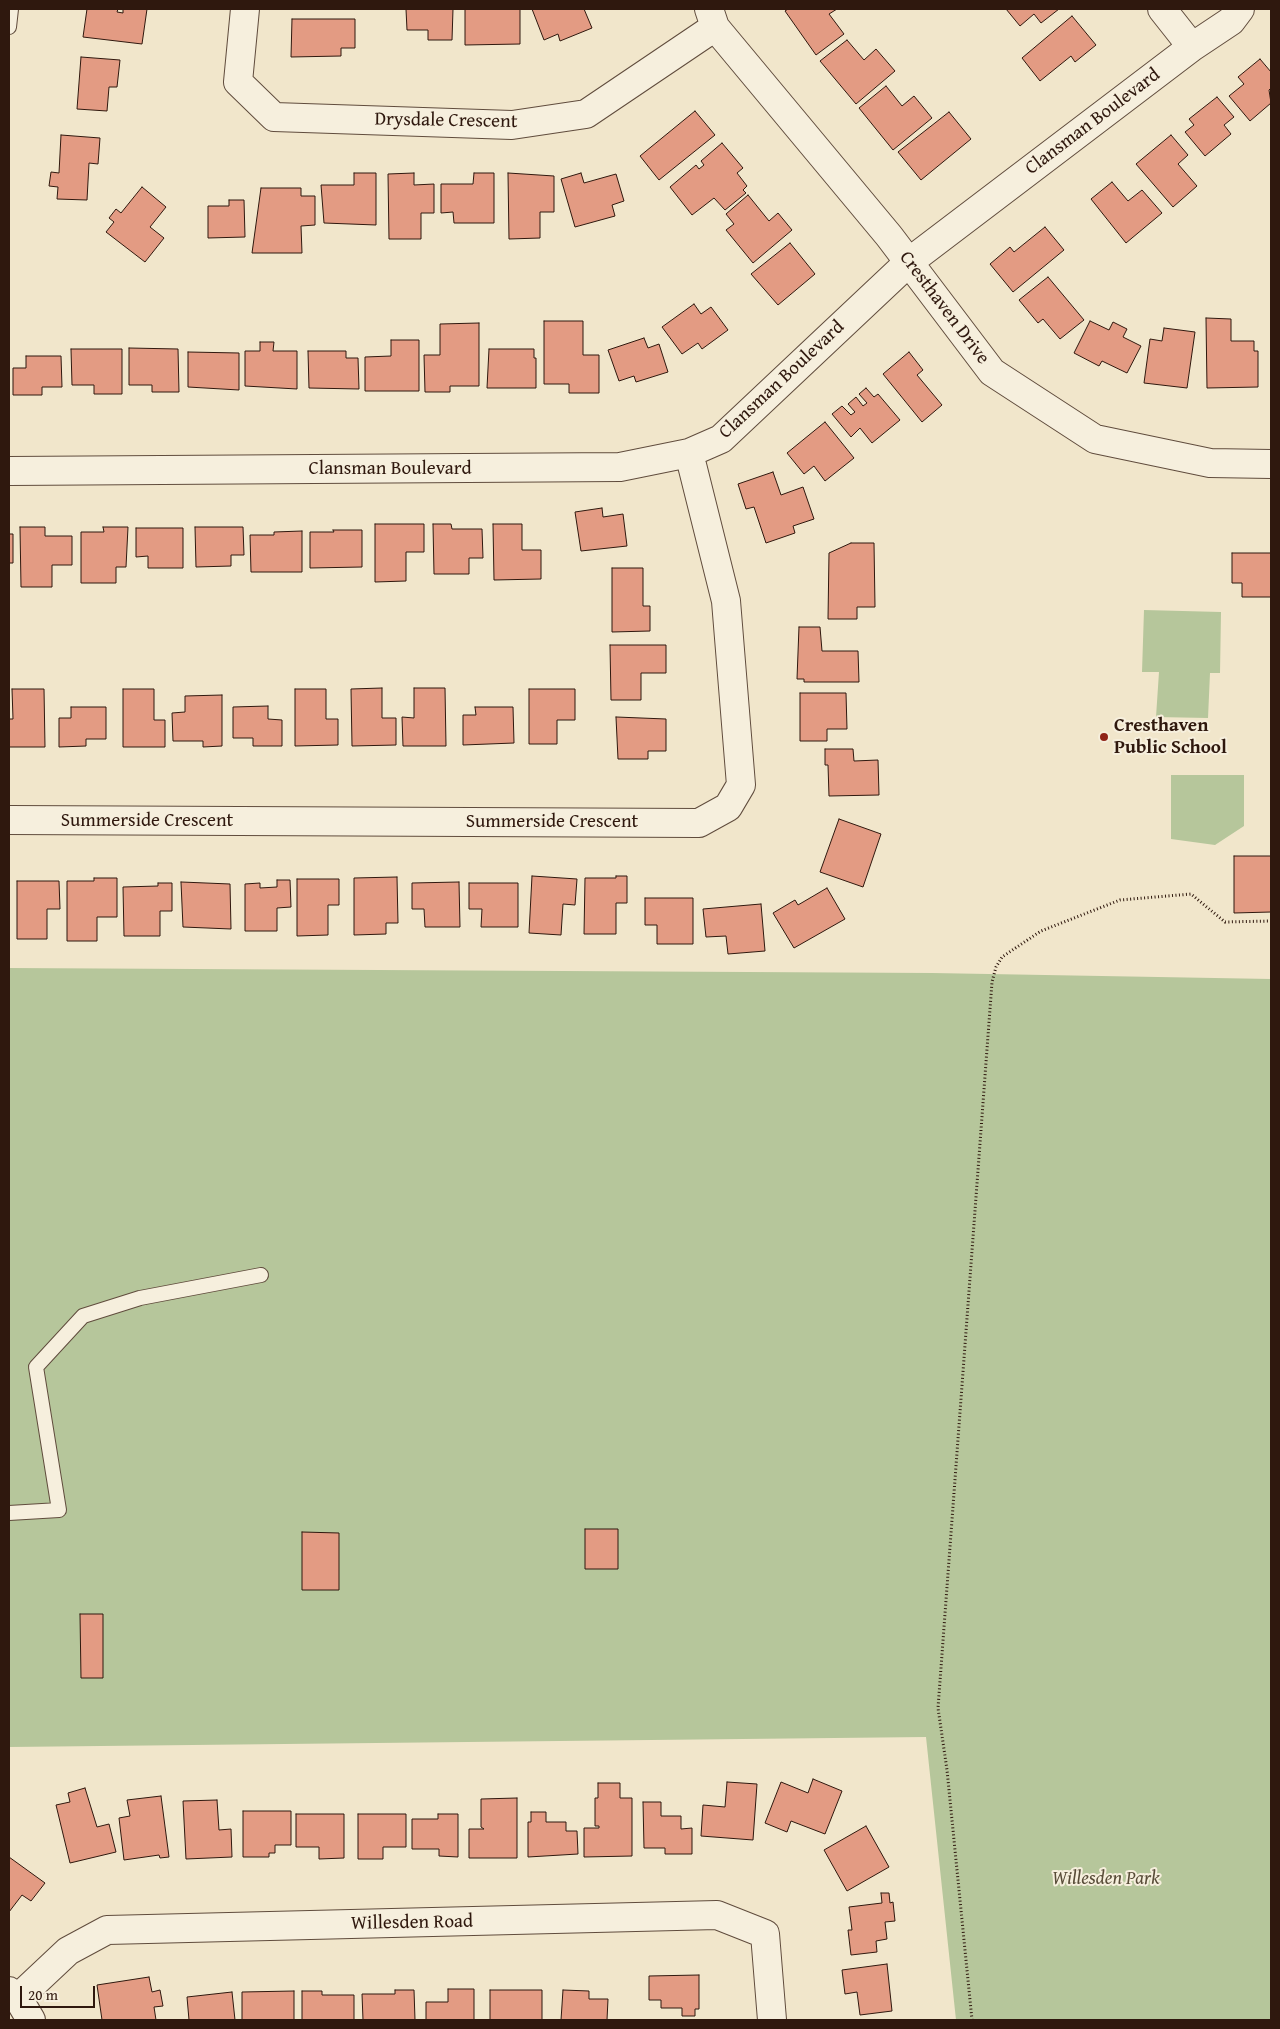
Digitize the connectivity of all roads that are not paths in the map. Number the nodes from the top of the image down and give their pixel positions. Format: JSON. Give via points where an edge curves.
{"nodes":[{"id":1,"x":11,"y":9,"type":"edge"},
{"id":2,"x":246,"y":9,"type":"edge"},
{"id":3,"x":1162,"y":9,"type":"edge"},
{"id":4,"x":1240,"y":9,"type":"edge"},
{"id":5,"x":712,"y":18,"type":"edge"},
{"id":6,"x":9,"y":28,"type":"edge"},
{"id":7,"x":1192,"y":47,"type":"junction"},
{"id":8,"x":909,"y":262,"type":"junction"},
{"id":9,"x":689,"y":453,"type":"junction"},
{"id":10,"x":1271,"y":464,"type":"edge"},
{"id":11,"x":9,"y":471,"type":"edge"},
{"id":12,"x":9,"y":820,"type":"edge"},
{"id":13,"x":261,"y":1276,"type":"dead end"},
{"id":14,"x":9,"y":1513,"type":"edge"},
{"id":15,"x":19,"y":2003,"type":"edge"},
{"id":16,"x":772,"y":2020,"type":"edge"}],
"edges":[{"from":1,"to":6,"type":"lane"},
{"from":2,"to":5,"type":"street","name":"Drysdale Crescent","via":[[238,82],[274,117],[512,124],[586,114]]},
{"from":3,"to":7,"type":"street"},
{"from":4,"to":7,"type":"street","name":"Clansman Boulevard","via":[[1231,21]]},
{"from":5,"to":8,"type":"street","name":"Cresthaven Drive"},
{"from":7,"to":8,"type":"street","name":"Clansman Boulevard"},
{"from":8,"to":9,"type":"street","name":"Clansman Boulevard","via":[[721,438]]},
{"from":8,"to":10,"type":"street","name":"Cresthaven Drive","via":[[992,372],[1095,439],[1210,463]]},
{"from":9,"to":11,"type":"street","name":"Clansman Boulevard","via":[[620,467]]},
{"from":9,"to":12,"type":"street","name":"Summerside Crescent","via":[[726,601],[741,785],[728,808],[699,823]]},
{"from":13,"to":14,"type":"lane","via":[[140,1298],[83,1316],[36,1367],[59,1510]]},
{"from":15,"to":16,"type":"street","name":"Willesden Road","via":[[68,1951],[107,1930],[717,1915],[766,1934]]}]}
